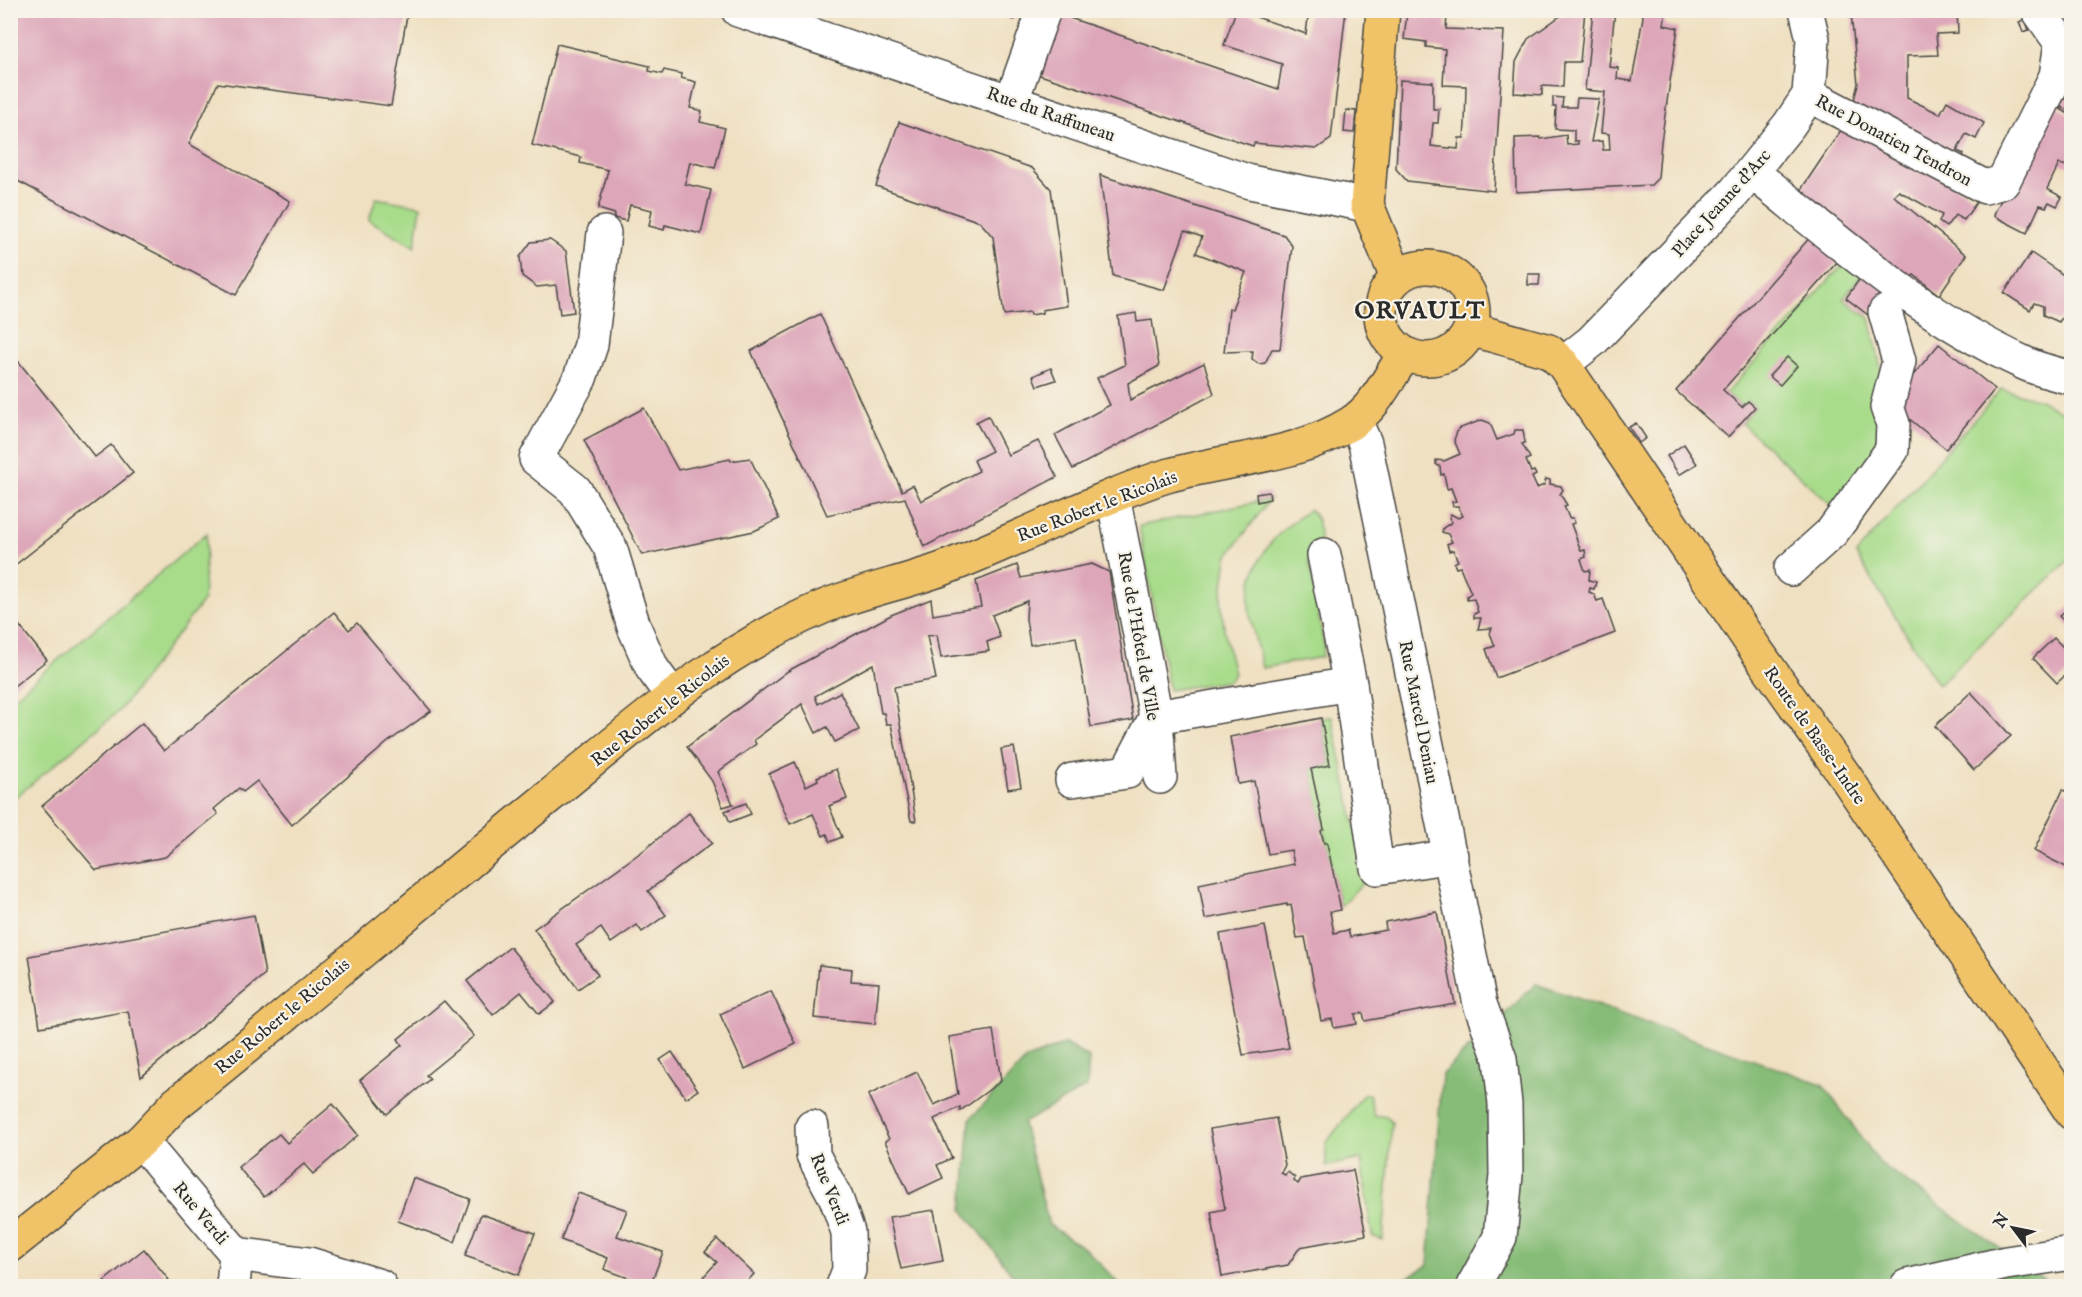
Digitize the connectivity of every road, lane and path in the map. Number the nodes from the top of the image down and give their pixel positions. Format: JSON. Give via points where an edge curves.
{"nodes":[{"id":1,"x":738,"y":10,"type":"edge"},
{"id":2,"x":1044,"y":10,"type":"edge"},
{"id":3,"x":1383,"y":10,"type":"edge"},
{"id":4,"x":1806,"y":10,"type":"edge"},
{"id":5,"x":2038,"y":10,"type":"edge"},
{"id":6,"x":1809,"y":95,"type":"junction"},
{"id":7,"x":1012,"y":100,"type":"junction"},
{"id":8,"x":1752,"y":172,"type":"junction"},
{"id":9,"x":1367,"y":205,"type":"junction"},
{"id":10,"x":604,"y":233,"type":"dead end"},
{"id":11,"x":1396,"y":278,"type":"junction"},
{"id":12,"x":1885,"y":312,"type":"dead end"},
{"id":13,"x":1470,"y":329,"type":"junction"},
{"id":14,"x":1405,"y":354,"type":"junction"},
{"id":15,"x":1563,"y":364,"type":"junction"},
{"id":16,"x":2072,"y":378,"type":"edge"},
{"id":17,"x":1355,"y":421,"type":"junction"},
{"id":18,"x":1113,"y":496,"type":"junction"},
{"id":19,"x":1324,"y":555,"type":"dead end"},
{"id":20,"x":1791,"y":569,"type":"dead end"},
{"id":21,"x":1350,"y":684,"type":"junction"},
{"id":22,"x":672,"y":696,"type":"junction"},
{"id":23,"x":1156,"y":717,"type":"junction"},
{"id":24,"x":1160,"y":777,"type":"dead end"},
{"id":25,"x":1072,"y":780,"type":"dead end"},
{"id":26,"x":1451,"y":856,"type":"junction"},
{"id":27,"x":2070,"y":1108,"type":"edge"},
{"id":28,"x":812,"y":1127,"type":"dead end"},
{"id":29,"x":141,"y":1141,"type":"junction"},
{"id":30,"x":2072,"y":1231,"type":"edge"},
{"id":31,"x":10,"y":1246,"type":"edge"},
{"id":32,"x":236,"y":1254,"type":"junction"},
{"id":33,"x":2057,"y":1255,"type":"edge"},
{"id":34,"x":233,"y":1287,"type":"edge"},
{"id":35,"x":380,"y":1287,"type":"edge"},
{"id":36,"x":843,"y":1287,"type":"edge"},
{"id":37,"x":1473,"y":1287,"type":"edge"},
{"id":38,"x":1907,"y":1287,"type":"edge"}],
"edges":[{"from":1,"to":7,"type":"street","name":"Rue du Raffuneau"},
{"from":2,"to":7,"type":"street"},
{"from":3,"to":9,"type":"main road"},
{"from":4,"to":6,"type":"street","via":[[1813,39]]},
{"from":5,"to":6,"type":"street","name":"Rue Donatien Tendron","via":[[2061,43],[2056,76],[2003,182],[1985,187]]},
{"from":6,"to":8,"type":"street","name":"Place Jeanne d'Arc"},
{"from":7,"to":9,"type":"street","name":"Rue du Raffuneau","via":[[1250,182]]},
{"from":8,"to":15,"type":"street","name":"Place Jeanne d'Arc","via":[[1592,342]]},
{"from":8,"to":16,"type":"street","via":[[1867,264],[1967,334],[2026,364]]},
{"from":9,"to":11,"type":"main road"},
{"from":10,"to":22,"type":"street","via":[[591,345],[580,378],[536,459],[575,490],[610,547],[634,627],[652,668]]},
{"from":11,"to":13,"type":"main road","via":[[1412,269],[1446,271],[1470,295]]},
{"from":11,"to":14,"type":"main road","via":[[1381,303],[1380,318],[1384,333]]},
{"from":12,"to":20,"type":"street","via":[[1899,361],[1887,407],[1893,424],[1892,450],[1832,532]]},
{"from":13,"to":14,"type":"main road","via":[[1460,346],[1443,357],[1424,360]]},
{"from":13,"to":15,"type":"main road","via":[[1549,351]]},
{"from":14,"to":17,"type":"main road","name":"Rue Robert le Ricolais","via":[[1374,402]]},
{"from":15,"to":27,"type":"main road","name":"Route de Basse-Indre"},
{"from":17,"to":18,"type":"main road","name":"Rue Robert le Ricolais","via":[[1302,445],[1163,477]]},
{"from":17,"to":26,"type":"street","name":"Rue Marcel Deniau","via":[[1365,442]]},
{"from":18,"to":22,"type":"main road","name":"Rue Robert le Ricolais","via":[[941,569],[823,608],[747,644]]},
{"from":18,"to":23,"type":"street","name":"Rue de l'Hôtel de Ville"},
{"from":19,"to":21,"type":"street"},
{"from":21,"to":23,"type":"street"},
{"from":21,"to":26,"type":"street","via":[[1377,868]]},
{"from":22,"to":29,"type":"main road","name":"Rue Robert le Ricolais","via":[[176,1104]]},
{"from":23,"to":24,"type":"street","name":"Rue de l'Hôtel de Ville"},
{"from":23,"to":25,"type":"street","via":[[1127,772]]},
{"from":26,"to":37,"type":"street","name":"Rue Marcel Deniau","via":[[1480,1004],[1500,1059],[1505,1104],[1506,1175],[1500,1238]]},
{"from":28,"to":36,"type":"street","name":"Rue Verdi","via":[[813,1155],[836,1198],[848,1232],[849,1270]]},
{"from":29,"to":31,"type":"main road","name":"Rue Robert le Ricolais"},
{"from":29,"to":32,"type":"street","name":"Rue Verdi"},
{"from":30,"to":33,"type":"street"},
{"from":32,"to":34,"type":"street"},
{"from":32,"to":35,"type":"street","name":"Rue Verdi","via":[[309,1264]]},
{"from":33,"to":38,"type":"street"}]}
